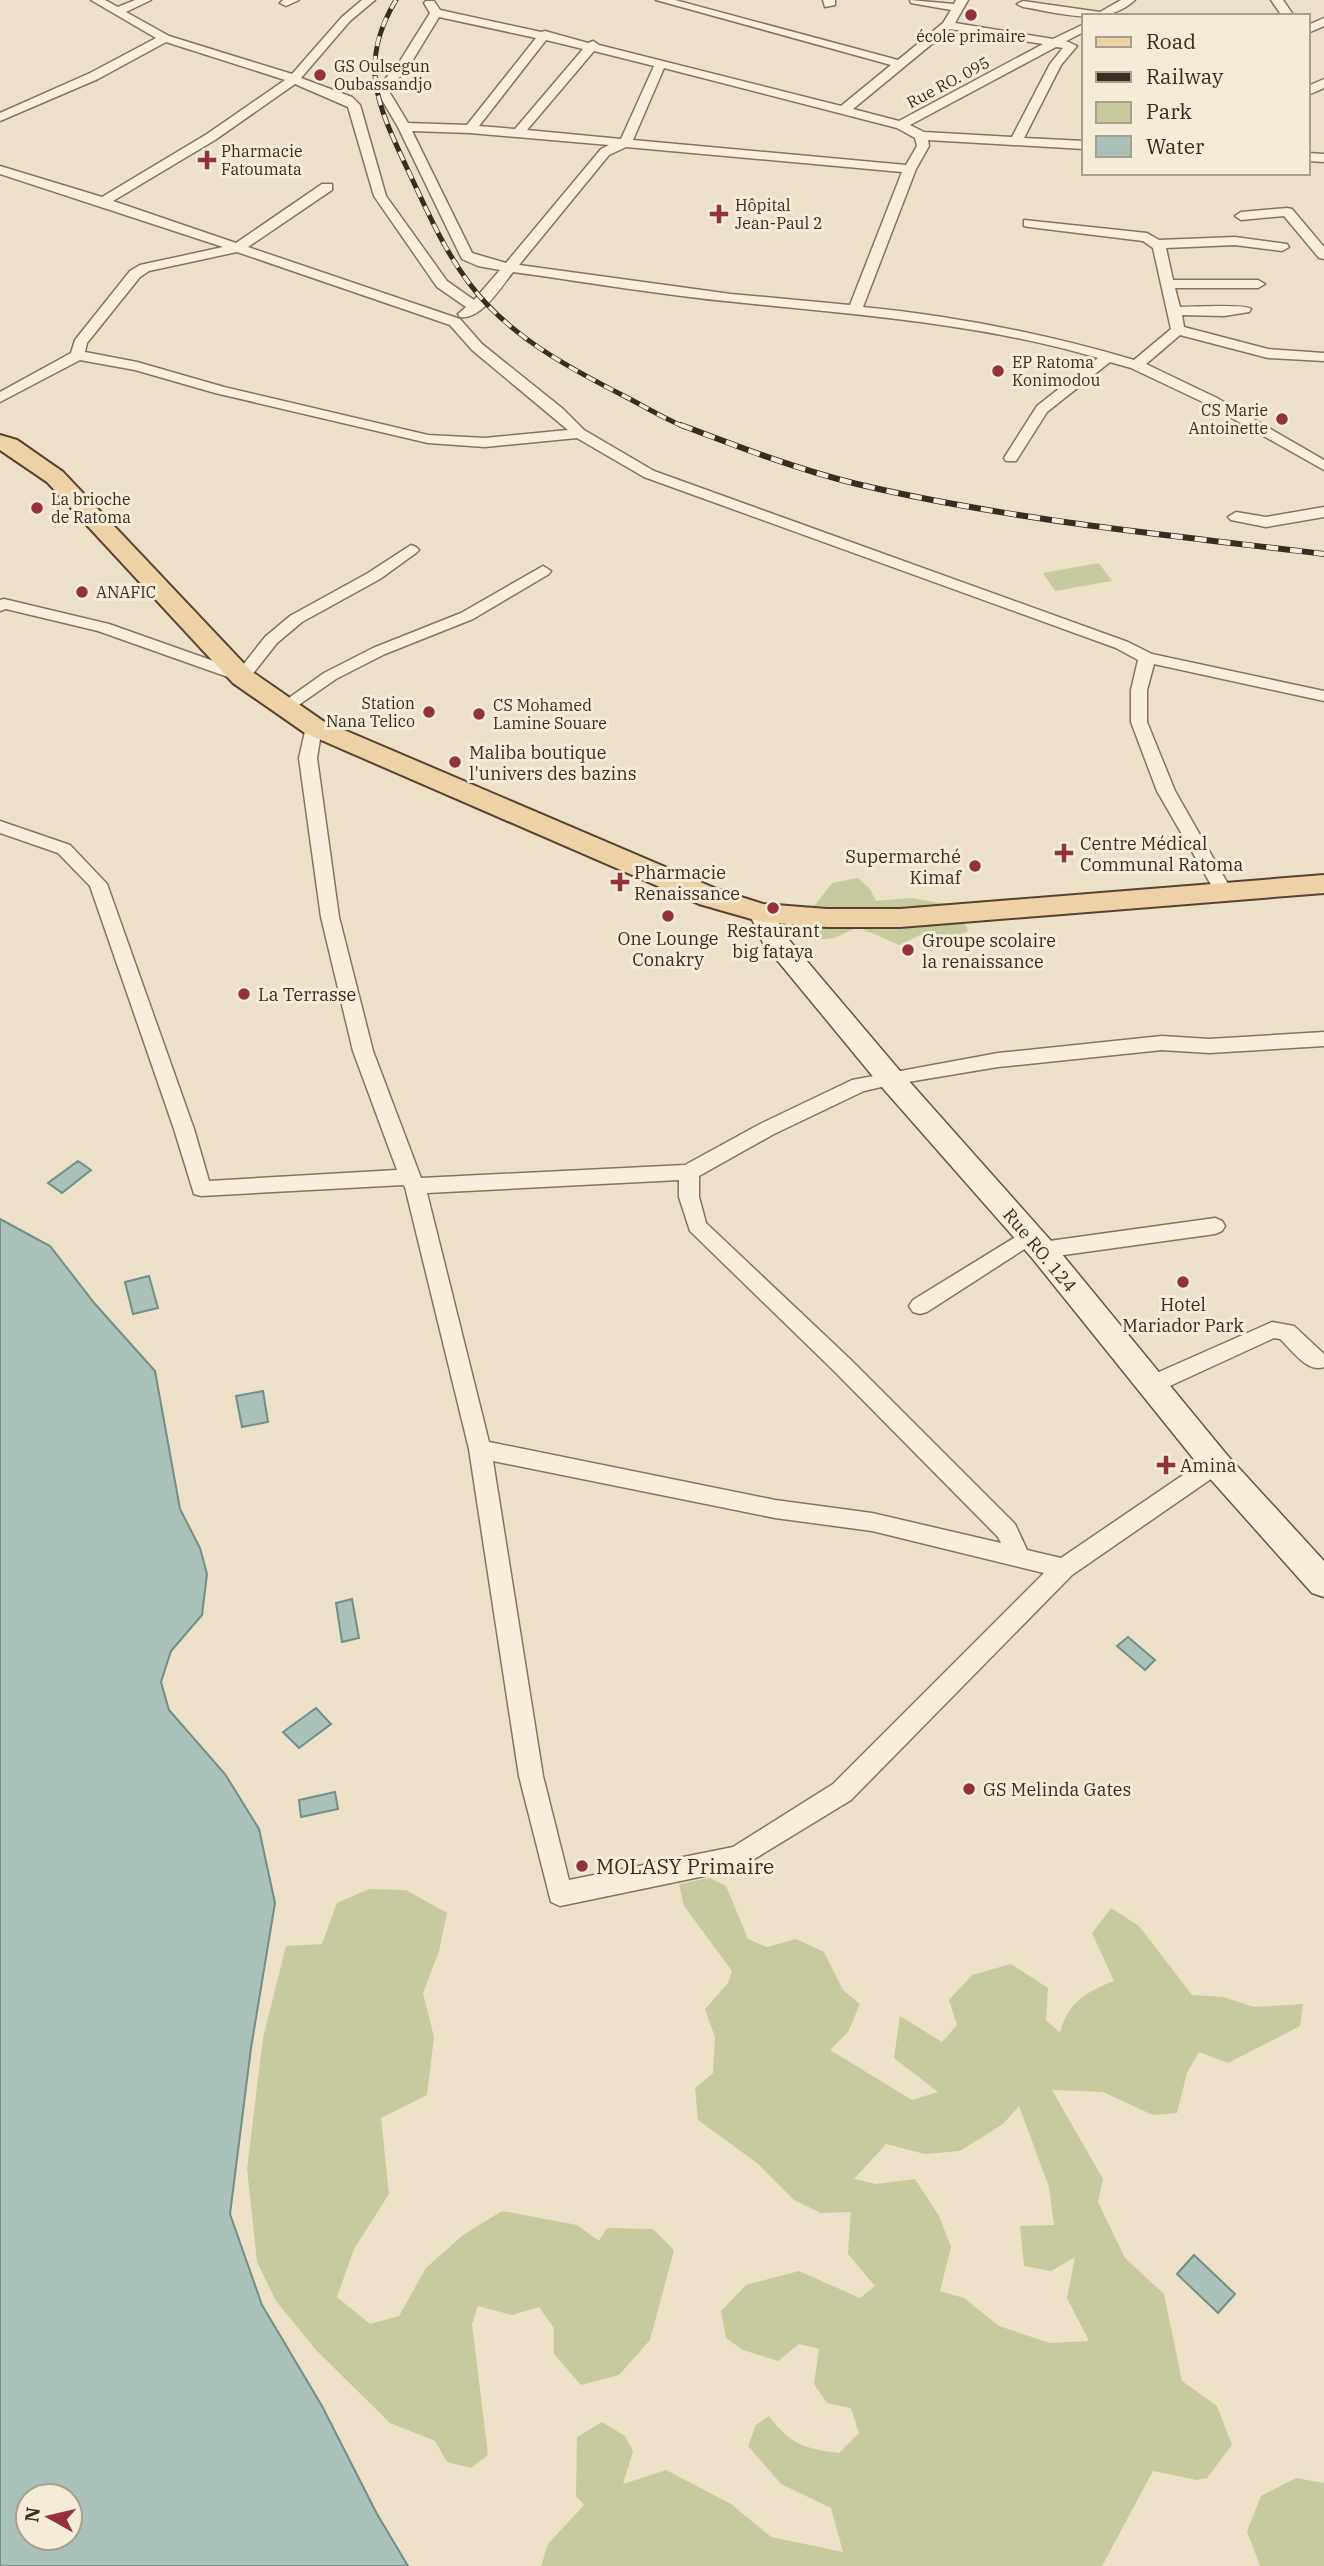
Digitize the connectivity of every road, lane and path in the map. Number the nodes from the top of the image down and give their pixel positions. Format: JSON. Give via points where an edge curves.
{"nodes":[{"id":1,"x":97,"y":0,"type":"edge"},
{"id":2,"x":145,"y":0,"type":"edge"},
{"id":3,"x":369,"y":0,"type":"edge"},
{"id":4,"x":662,"y":0,"type":"edge"},
{"id":5,"x":706,"y":0,"type":"edge"},
{"id":6,"x":1129,"y":0,"type":"edge"},
{"id":7,"x":915,"y":1,"type":"edge"},
{"id":8,"x":960,"y":4,"type":"edge"},
{"id":9,"x":1023,"y":4,"type":"dead end"},
{"id":10,"x":434,"y":6,"type":"edge"},
{"id":11,"x":689,"y":6,"type":"junction"},
{"id":12,"x":116,"y":12,"type":"junction"},
{"id":13,"x":1090,"y":14,"type":"edge"},
{"id":14,"x":1106,"y":14,"type":"edge"},
{"id":15,"x":948,"y":25,"type":"junction"},
{"id":16,"x":1082,"y":28,"type":"edge"},
{"id":17,"x":545,"y":34,"type":"junction"},
{"id":18,"x":165,"y":38,"type":"junction"},
{"id":19,"x":1056,"y":43,"type":"junction"},
{"id":20,"x":593,"y":45,"type":"junction"},
{"id":21,"x":900,"y":64,"type":"junction"},
{"id":22,"x":660,"y":65,"type":"junction"},
{"id":23,"x":293,"y":80,"type":"junction"},
{"id":24,"x":844,"y":110,"type":"junction"},
{"id":25,"x":0,"y":117,"type":"edge"},
{"id":26,"x":901,"y":125,"type":"junction"},
{"id":27,"x":404,"y":127,"type":"junction"},
{"id":28,"x":470,"y":129,"type":"junction"},
{"id":29,"x":518,"y":133,"type":"junction"},
{"id":30,"x":921,"y":136,"type":"junction"},
{"id":31,"x":1016,"y":141,"type":"junction"},
{"id":32,"x":626,"y":142,"type":"junction"},
{"id":33,"x":1082,"y":145,"type":"edge"},
{"id":34,"x":910,"y":170,"type":"junction"},
{"id":35,"x":4,"y":176,"type":"edge"},
{"id":36,"x":327,"y":187,"type":"dead end"},
{"id":37,"x":103,"y":202,"type":"junction"},
{"id":38,"x":1241,"y":216,"type":"dead end"},
{"id":39,"x":1028,"y":222,"type":"dead end"},
{"id":40,"x":1156,"y":244,"type":"junction"},
{"id":41,"x":1282,"y":247,"type":"dead end"},
{"id":42,"x":238,"y":248,"type":"junction"},
{"id":43,"x":1324,"y":255,"type":"edge"},
{"id":44,"x":510,"y":268,"type":"junction"},
{"id":45,"x":1167,"y":284,"type":"junction"},
{"id":46,"x":1258,"y":284,"type":"dead end"},
{"id":47,"x":474,"y":306,"type":"junction"},
{"id":48,"x":1244,"y":309,"type":"dead end"},
{"id":49,"x":855,"y":310,"type":"junction"},
{"id":50,"x":1173,"y":311,"type":"junction"},
{"id":51,"x":455,"y":321,"type":"junction"},
{"id":52,"x":1178,"y":330,"type":"junction"},
{"id":53,"x":78,"y":355,"type":"junction"},
{"id":54,"x":1109,"y":356,"type":"junction"},
{"id":55,"x":1324,"y":357,"type":"edge"},
{"id":56,"x":1136,"y":365,"type":"junction"},
{"id":57,"x":0,"y":398,"type":"edge"},
{"id":58,"x":579,"y":433,"type":"junction"},
{"id":59,"x":0,"y":442,"type":"edge"},
{"id":60,"x":1011,"y":458,"type":"dead end"},
{"id":61,"x":1324,"y":466,"type":"edge"},
{"id":62,"x":1324,"y":512,"type":"edge"},
{"id":63,"x":1236,"y":517,"type":"dead end"},
{"id":64,"x":411,"y":550,"type":"dead end"},
{"id":65,"x":543,"y":571,"type":"dead end"},
{"id":66,"x":1,"y":605,"type":"edge"},
{"id":67,"x":1147,"y":658,"type":"junction"},
{"id":68,"x":242,"y":677,"type":"junction"},
{"id":69,"x":1324,"y":696,"type":"edge"},
{"id":70,"x":284,"y":707,"type":"junction"},
{"id":71,"x":314,"y":727,"type":"junction"},
{"id":72,"x":0,"y":827,"type":"edge"},
{"id":73,"x":1324,"y":884,"type":"edge"},
{"id":74,"x":1223,"y":891,"type":"junction"},
{"id":75,"x":762,"y":913,"type":"junction"},
{"id":76,"x":1324,"y":1039,"type":"edge"},
{"id":77,"x":890,"y":1078,"type":"junction"},
{"id":78,"x":689,"y":1172,"type":"junction"},
{"id":79,"x":412,"y":1182,"type":"junction"},
{"id":80,"x":1215,"y":1226,"type":"dead end"},
{"id":81,"x":1036,"y":1243,"type":"junction"},
{"id":82,"x":920,"y":1306,"type":"dead end"},
{"id":83,"x":1317,"y":1361,"type":"dead end"},
{"id":84,"x":1151,"y":1385,"type":"junction"},
{"id":85,"x":480,"y":1449,"type":"junction"},
{"id":86,"x":1216,"y":1464,"type":"junction"},
{"id":87,"x":1020,"y":1559,"type":"junction"},
{"id":88,"x":1065,"y":1568,"type":"junction"},
{"id":89,"x":1324,"y":1583,"type":"edge"}],
"edges":[{"from":1,"to":12,"type":"street"},
{"from":2,"to":12,"type":"street"},
{"from":3,"to":23,"type":"street","via":[[346,19]]},
{"from":4,"to":11,"type":"street"},
{"from":5,"to":11,"type":"street"},
{"from":6,"to":14,"type":"street"},
{"from":7,"to":8,"type":"street"},
{"from":8,"to":15,"type":"street"},
{"from":9,"to":13,"type":"street"},
{"from":10,"to":17,"type":"street"},
{"from":10,"to":27,"type":"street","via":[[384,93]]},
{"from":11,"to":21,"type":"street"},
{"from":12,"to":18,"type":"street"},
{"from":15,"to":19,"type":"street"},
{"from":15,"to":21,"type":"street"},
{"from":16,"to":19,"type":"street","name":"Rue RO. 095"},
{"from":17,"to":20,"type":"street"},
{"from":17,"to":28,"type":"street"},
{"from":18,"to":23,"type":"street"},
{"from":18,"to":25,"type":"street","via":[[94,76]]},
{"from":19,"to":26,"type":"street","name":"Rue RO. 095"},
{"from":19,"to":31,"type":"street","via":[[1071,46],[1056,64]]},
{"from":20,"to":22,"type":"street"},
{"from":20,"to":29,"type":"street"},
{"from":21,"to":24,"type":"street"},
{"from":22,"to":24,"type":"street"},
{"from":22,"to":32,"type":"street"},
{"from":23,"to":37,"type":"street","via":[[211,137]]},
{"from":23,"to":47,"type":"street","via":[[354,105],[380,196],[442,284]]},
{"from":24,"to":26,"type":"street"},
{"from":26,"to":30,"type":"street"},
{"from":27,"to":28,"type":"street"},
{"from":27,"to":44,"type":"street","via":[[467,256]]},
{"from":28,"to":29,"type":"street"},
{"from":29,"to":32,"type":"street"},
{"from":30,"to":31,"type":"street"},
{"from":30,"to":34,"type":"street","via":[[923,146]]},
{"from":31,"to":33,"type":"street"},
{"from":32,"to":34,"type":"street"},
{"from":32,"to":44,"type":"street","via":[[605,152]]},
{"from":34,"to":49,"type":"street"},
{"from":35,"to":37,"type":"street"},
{"from":36,"to":42,"type":"street"},
{"from":37,"to":42,"type":"street"},
{"from":38,"to":43,"type":"street","via":[[1287,212]]},
{"from":39,"to":40,"type":"street","via":[[1147,237]]},
{"from":40,"to":41,"type":"street","via":[[1208,241]]},
{"from":40,"to":45,"type":"street"},
{"from":42,"to":51,"type":"street"},
{"from":42,"to":53,"type":"street","via":[[135,274],[80,343]]},
{"from":44,"to":47,"type":"street"},
{"from":44,"to":49,"type":"street"},
{"from":45,"to":46,"type":"street"},
{"from":45,"to":50,"type":"street"},
{"from":47,"to":51,"type":"street"},
{"from":48,"to":50,"type":"street"},
{"from":49,"to":54,"type":"street","via":[[980,327]]},
{"from":50,"to":52,"type":"street"},
{"from":51,"to":58,"type":"street","via":[[477,346]]},
{"from":52,"to":55,"type":"street","via":[[1248,351]]},
{"from":52,"to":56,"type":"street"},
{"from":53,"to":57,"type":"street"},
{"from":53,"to":58,"type":"street","via":[[452,443],[494,444]]},
{"from":54,"to":56,"type":"street"},
{"from":54,"to":60,"type":"street","via":[[1042,409]]},
{"from":56,"to":61,"type":"street","via":[[1212,401]]},
{"from":58,"to":67,"type":"street","via":[[649,474],[1109,640]]},
{"from":59,"to":68,"type":"main road","via":[[55,477]]},
{"from":62,"to":63,"type":"street","via":[[1266,522]]},
{"from":64,"to":68,"type":"street","via":[[296,620],[271,640]]},
{"from":65,"to":70,"type":"street","via":[[467,616],[330,676]]},
{"from":66,"to":68,"type":"street","via":[[103,627]]},
{"from":67,"to":69,"type":"street"},
{"from":67,"to":74,"type":"street","via":[[1139,690],[1139,722],[1166,791]]},
{"from":68,"to":70,"type":"main road"},
{"from":70,"to":71,"type":"main road"},
{"from":71,"to":75,"type":"main road","via":[[709,897]]},
{"from":71,"to":79,"type":"street","via":[[308,758],[330,917],[362,1051]]},
{"from":72,"to":79,"type":"street","via":[[64,849],[98,884],[201,1189]]},
{"from":73,"to":74,"type":"main road"},
{"from":74,"to":75,"type":"main road","via":[[900,918]]},
{"from":75,"to":77,"type":"street","name":"Rue RO. 124","via":[[772,937]]},
{"from":76,"to":77,"type":"street","via":[[1209,1046],[1162,1043],[998,1060]]},
{"from":77,"to":78,"type":"street","via":[[859,1085]]},
{"from":77,"to":81,"type":"street","name":"Rue RO. 124"},
{"from":78,"to":79,"type":"street"},
{"from":78,"to":87,"type":"street","via":[[689,1197],[697,1226],[1007,1531]]},
{"from":79,"to":85,"type":"street"},
{"from":80,"to":81,"type":"street"},
{"from":81,"to":82,"type":"street"},
{"from":81,"to":84,"type":"street","name":"Rue RO. 124"},
{"from":83,"to":84,"type":"street","via":[[1286,1332],[1272,1330]]},
{"from":84,"to":86,"type":"street","name":"Rue RO. 124"},
{"from":85,"to":87,"type":"street","via":[[775,1509],[872,1522]]},
{"from":85,"to":88,"type":"street","via":[[531,1776],[560,1894],[738,1857],[842,1792]]},
{"from":86,"to":88,"type":"street"},
{"from":86,"to":89,"type":"street","name":"Rue RO. 124"},
{"from":87,"to":88,"type":"street"}]}
